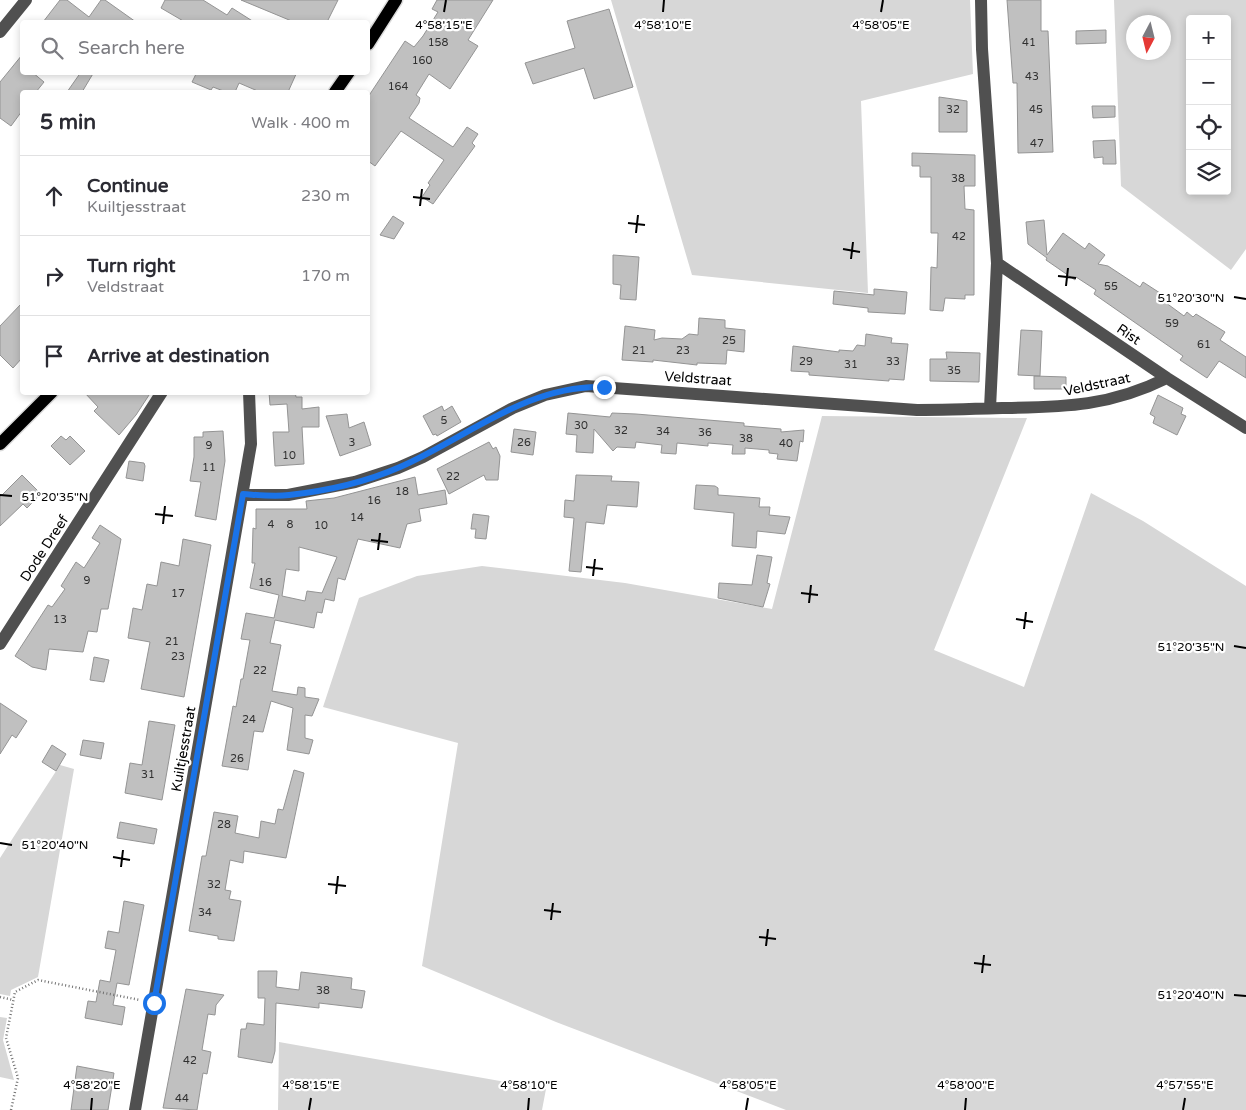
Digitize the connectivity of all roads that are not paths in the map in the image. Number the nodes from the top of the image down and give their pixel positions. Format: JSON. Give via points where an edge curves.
{"nodes":[{"id":1,"x":26,"y":0,"type":"edge"},
{"id":2,"x":396,"y":0,"type":"edge"},
{"id":3,"x":981,"y":0,"type":"edge"},
{"id":4,"x":0,"y":32,"type":"edge"},
{"id":5,"x":370,"y":41,"type":"edge"},
{"id":6,"x":347,"y":75,"type":"edge"},
{"id":7,"x":336,"y":90,"type":"edge"},
{"id":8,"x":997,"y":263,"type":"junction"},
{"id":9,"x":1167,"y":378,"type":"junction"},
{"id":10,"x":49,"y":395,"type":"edge"},
{"id":11,"x":160,"y":395,"type":"edge"},
{"id":12,"x":249,"y":395,"type":"edge"},
{"id":13,"x":990,"y":408,"type":"junction"},
{"id":14,"x":1246,"y":428,"type":"edge"},
{"id":15,"x":0,"y":444,"type":"edge"},
{"id":16,"x":243,"y":494,"type":"junction"},
{"id":17,"x":0,"y":644,"type":"edge"},
{"id":18,"x":135,"y":1110,"type":"edge"}],
"edges":[{"from":1,"to":4,"type":"street"},
{"from":2,"to":5,"type":"main road"},
{"from":3,"to":8,"type":"street"},
{"from":6,"to":7,"type":"main road"},
{"from":8,"to":9,"type":"street","name":"Rist"},
{"from":8,"to":13,"type":"street"},
{"from":9,"to":13,"type":"street","name":"Veldstraat","via":[[1124,397],[1072,407]]},
{"from":9,"to":14,"type":"street","name":"Rist"},
{"from":10,"to":15,"type":"main road"},
{"from":11,"to":17,"type":"street","name":"Dode Dreef"},
{"from":12,"to":16,"type":"street","name":"Kuiltjesstraat","via":[[251,444]]},
{"from":13,"to":16,"type":"street","name":"Veldstraat","via":[[917,410],[586,386],[545,395],[513,408],[423,457],[355,482],[288,495]]},
{"from":16,"to":18,"type":"street","name":"Kuiltjesstraat"}]}
